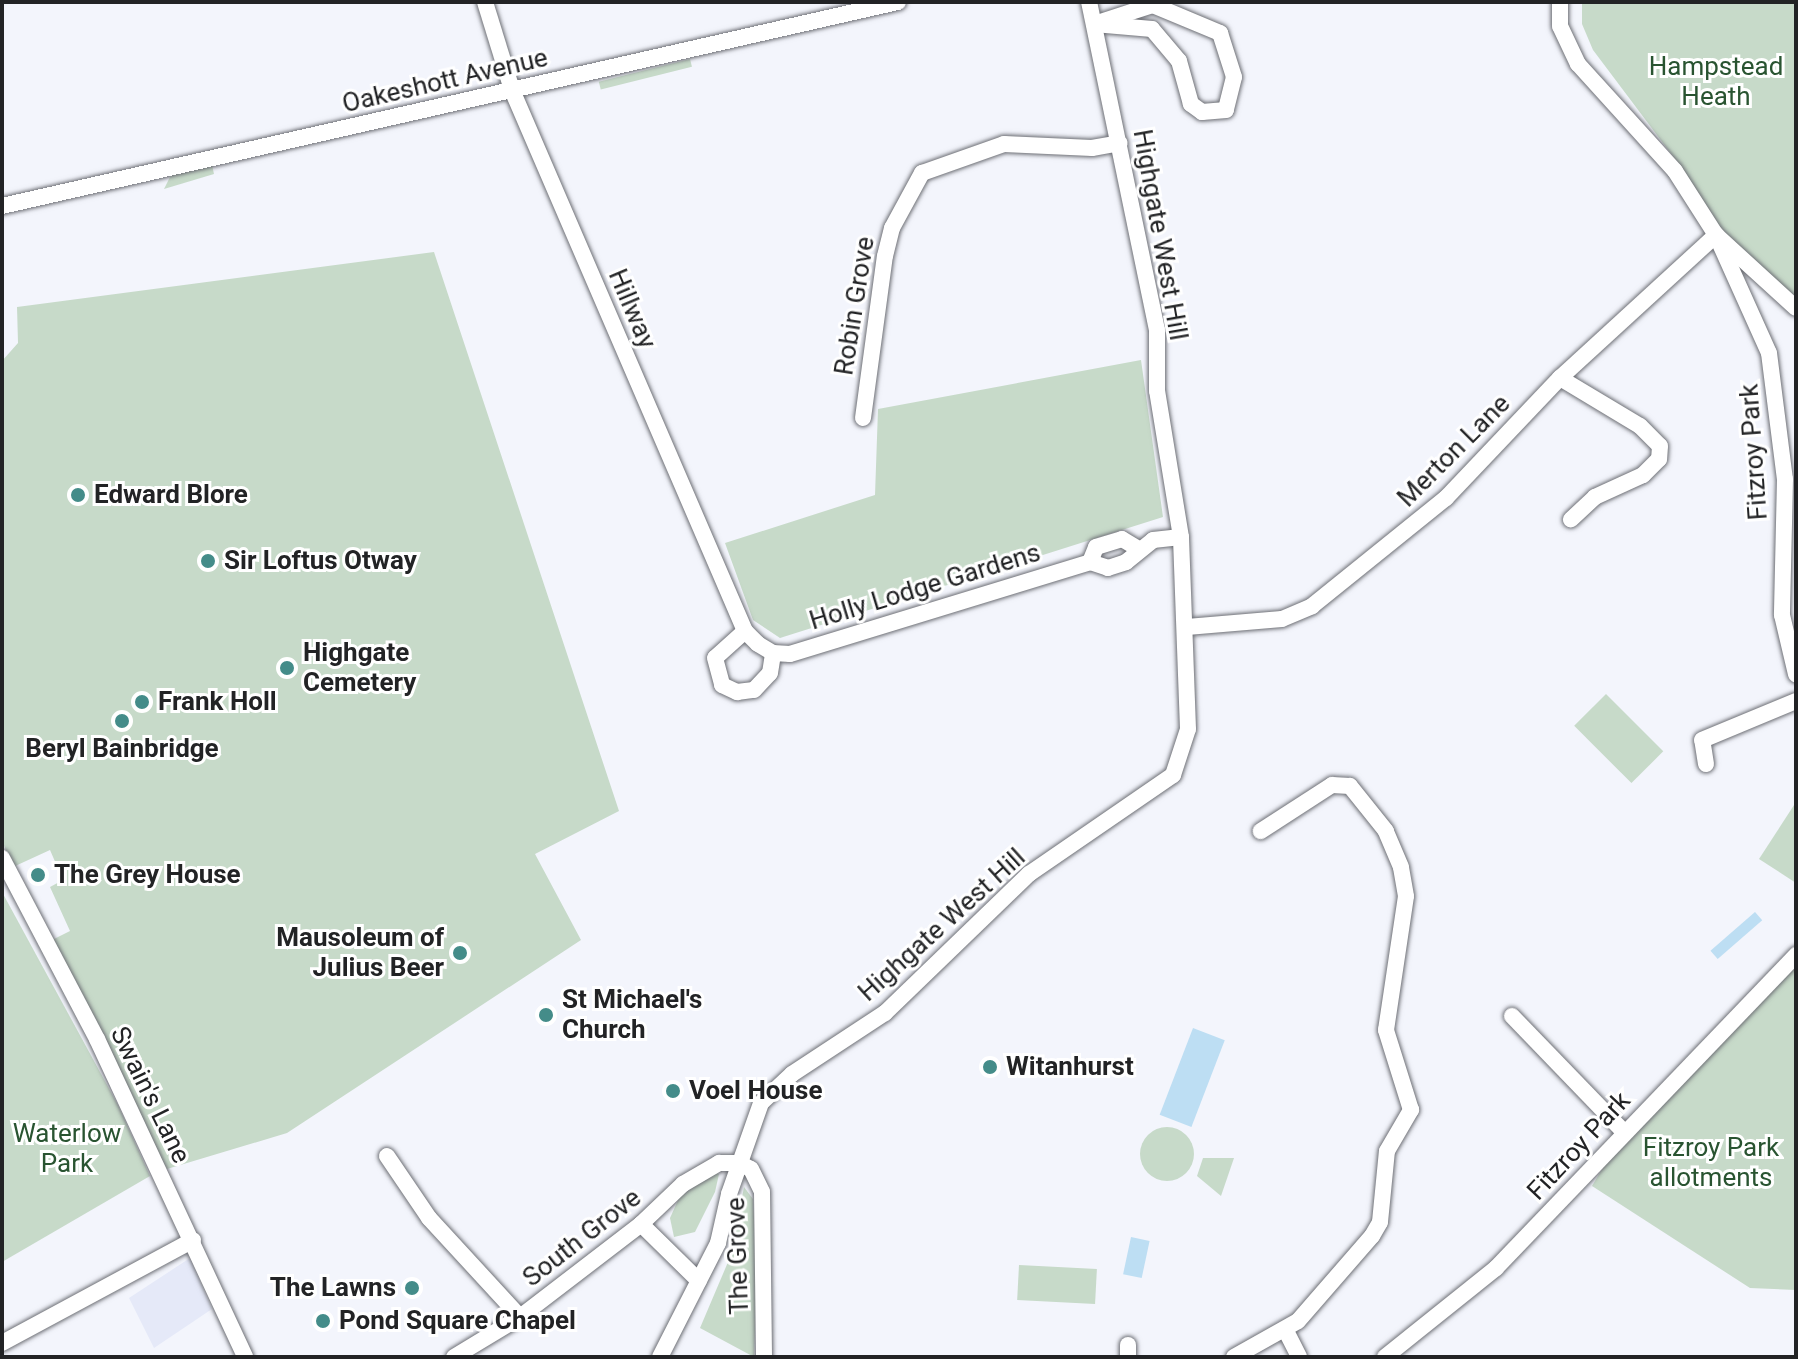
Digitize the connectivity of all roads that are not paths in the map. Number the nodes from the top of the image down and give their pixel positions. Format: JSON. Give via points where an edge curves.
{"nodes":[{"id":1,"x":485,"y":2,"type":"edge"},
{"id":2,"x":898,"y":2,"type":"edge"},
{"id":3,"x":1089,"y":2,"type":"edge"},
{"id":4,"x":1560,"y":2,"type":"edge"},
{"id":5,"x":1146,"y":4,"type":"edge"},
{"id":6,"x":1094,"y":24,"type":"junction"},
{"id":7,"x":512,"y":90,"type":"junction"},
{"id":8,"x":1120,"y":143,"type":"junction"},
{"id":9,"x":2,"y":206,"type":"edge"},
{"id":10,"x":1716,"y":235,"type":"junction"},
{"id":11,"x":1796,"y":308,"type":"edge"},
{"id":12,"x":1560,"y":378,"type":"junction"},
{"id":13,"x":863,"y":418,"type":"dead end"},
{"id":14,"x":1571,"y":519,"type":"dead end"},
{"id":15,"x":1181,"y":537,"type":"junction"},
{"id":16,"x":1137,"y":548,"type":"junction"},
{"id":17,"x":1090,"y":562,"type":"junction"},
{"id":18,"x":1187,"y":627,"type":"junction"},
{"id":19,"x":745,"y":631,"type":"junction"},
{"id":20,"x":773,"y":653,"type":"junction"},
{"id":21,"x":1796,"y":674,"type":"edge"},
{"id":22,"x":1796,"y":701,"type":"edge"},
{"id":23,"x":1706,"y":764,"type":"dead end"},
{"id":24,"x":1261,"y":831,"type":"dead end"},
{"id":25,"x":2,"y":858,"type":"edge"},
{"id":26,"x":1796,"y":955,"type":"edge"},
{"id":27,"x":1512,"y":1016,"type":"dead end"},
{"id":28,"x":1624,"y":1132,"type":"junction"},
{"id":29,"x":387,"y":1156,"type":"dead end"},
{"id":30,"x":739,"y":1163,"type":"junction"},
{"id":31,"x":641,"y":1224,"type":"junction"},
{"id":32,"x":193,"y":1240,"type":"junction"},
{"id":33,"x":699,"y":1281,"type":"junction"},
{"id":34,"x":520,"y":1317,"type":"junction"},
{"id":35,"x":1286,"y":1331,"type":"junction"},
{"id":36,"x":2,"y":1343,"type":"edge"},
{"id":37,"x":245,"y":1357,"type":"edge"},
{"id":38,"x":454,"y":1357,"type":"edge"},
{"id":39,"x":660,"y":1357,"type":"edge"},
{"id":40,"x":764,"y":1357,"type":"edge"},
{"id":41,"x":1234,"y":1357,"type":"edge"},
{"id":42,"x":1299,"y":1357,"type":"edge"},
{"id":43,"x":1385,"y":1357,"type":"edge"}],
"edges":[{"from":1,"to":7,"type":"street","name":"Hillway"},
{"from":2,"to":7,"type":"street","name":"Oakeshott Avenue"},
{"from":3,"to":6,"type":"street","name":"Highgate West Hill"},
{"from":4,"to":10,"type":"street","via":[[1560,26],[1578,64],[1675,171]]},
{"from":5,"to":6,"type":"street"},
{"from":5,"to":6,"type":"street","via":[[1220,33],[1234,77],[1226,110],[1202,112],[1191,104],[1179,61],[1152,29]]},
{"from":6,"to":8,"type":"street","name":"Highgate West Hill"},
{"from":7,"to":9,"type":"street","name":"Oakeshott Avenue"},
{"from":7,"to":19,"type":"street","name":"Hillway"},
{"from":8,"to":13,"type":"street","name":"Robin Grove","via":[[1092,148],[1004,144],[922,173],[892,228],[885,256]]},
{"from":8,"to":15,"type":"street","name":"Highgate West Hill","via":[[1157,330],[1157,391]]},
{"from":10,"to":11,"type":"street"},
{"from":10,"to":12,"type":"street","name":"Merton Lane"},
{"from":10,"to":21,"type":"street","name":"Fitzroy Park","via":[[1769,353],[1785,479],[1782,615]]},
{"from":12,"to":14,"type":"street","via":[[1640,426],[1660,446],[1659,459],[1643,475],[1595,497]]},
{"from":12,"to":18,"type":"street","name":"Merton Lane","via":[[1446,498],[1312,606],[1282,619]]},
{"from":15,"to":16,"type":"street","name":"Holly Lodge Gardens"},
{"from":15,"to":18,"type":"street","name":"Highgate West Hill"},
{"from":16,"to":17,"type":"street","name":"Holly Lodge Gardens","via":[[1126,562],[1108,568]]},
{"from":16,"to":17,"type":"street","name":"Holly Lodge Gardens","via":[[1122,539],[1096,547]]},
{"from":17,"to":20,"type":"street","name":"Holly Lodge Gardens","via":[[790,654]]},
{"from":18,"to":30,"type":"street","name":"Highgate West Hill","via":[[1188,729],[1173,775],[1029,874],[885,1013],[774,1088],[761,1103]]},
{"from":19,"to":20,"type":"street"},
{"from":19,"to":20,"type":"street","via":[[715,658],[722,685],[737,692],[754,690],[770,673]]},
{"from":22,"to":23,"type":"street","via":[[1702,740]]},
{"from":24,"to":35,"type":"street","via":[[1332,785],[1350,786],[1386,831],[1406,896],[1386,1030],[1411,1110],[1387,1151],[1380,1222]]},
{"from":25,"to":32,"type":"street","name":"Swain's Lane","via":[[97,1039]]},
{"from":26,"to":28,"type":"street","name":"Fitzroy Park"},
{"from":27,"to":28,"type":"street"},
{"from":28,"to":43,"type":"street","name":"Fitzroy Park","via":[[1496,1268]]},
{"from":29,"to":34,"type":"street","via":[[429,1218]]},
{"from":30,"to":31,"type":"street","name":"South Grove","via":[[719,1163],[683,1184]]},
{"from":30,"to":33,"type":"street","name":"Highgate West Hill","via":[[718,1243]]},
{"from":30,"to":40,"type":"street","name":"The Grove","via":[[751,1169],[762,1192]]},
{"from":31,"to":33,"type":"street"},
{"from":31,"to":34,"type":"street","name":"South Grove"},
{"from":32,"to":36,"type":"street"},
{"from":32,"to":37,"type":"street","name":"Swain's Lane"},
{"from":33,"to":39,"type":"street","name":"Highgate West Hill"},
{"from":34,"to":38,"type":"street","name":"South Grove"},
{"from":35,"to":41,"type":"street"},
{"from":35,"to":42,"type":"street"}]}
